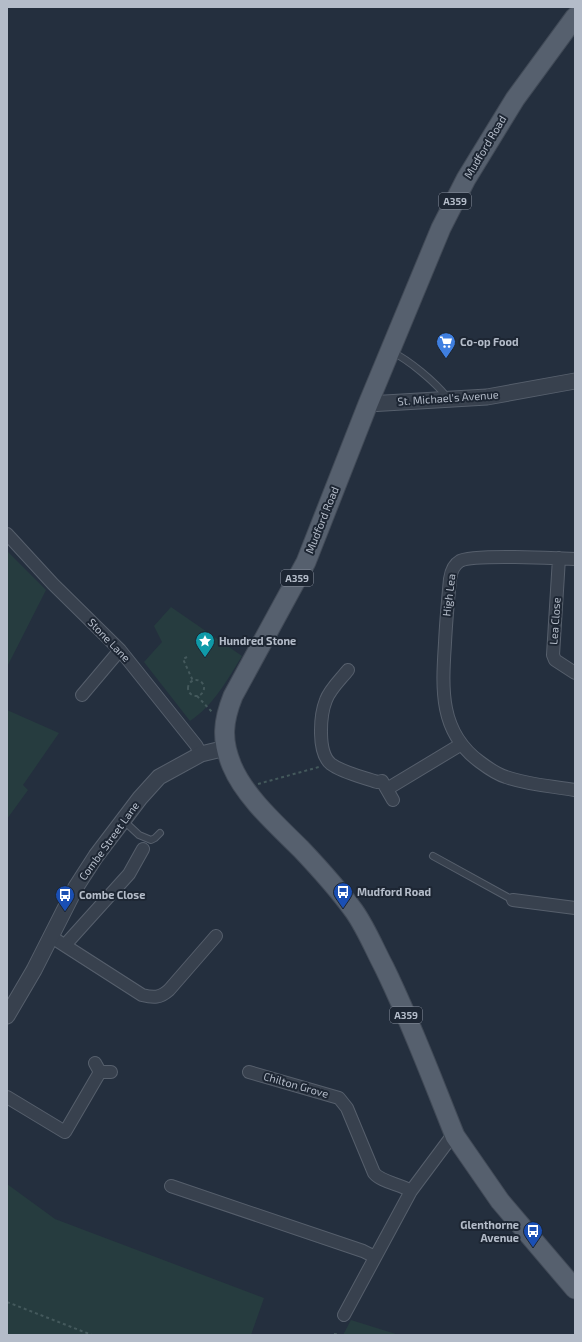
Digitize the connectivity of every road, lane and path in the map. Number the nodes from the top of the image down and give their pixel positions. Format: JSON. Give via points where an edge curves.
{"nodes":[{"id":1,"x":575,"y":17,"type":"edge"},
{"id":2,"x":390,"y":351,"type":"junction"},
{"id":3,"x":575,"y":381,"type":"edge"},
{"id":4,"x":449,"y":399,"type":"junction"},
{"id":5,"x":368,"y":404,"type":"junction"},
{"id":6,"x":7,"y":534,"type":"edge"},
{"id":7,"x":559,"y":558,"type":"junction"},
{"id":8,"x":575,"y":559,"type":"edge"},
{"id":9,"x":120,"y":650,"type":"junction"},
{"id":10,"x":187,"y":657,"type":"dead end"},
{"id":11,"x":186,"y":669,"type":"junction"},
{"id":12,"x":348,"y":670,"type":"dead end"},
{"id":13,"x":183,"y":671,"type":"dead end"},
{"id":14,"x":575,"y":673,"type":"edge"},
{"id":15,"x":193,"y":681,"type":"junction"},
{"id":16,"x":82,"y":695,"type":"dead end"},
{"id":17,"x":197,"y":696,"type":"junction"},
{"id":18,"x":215,"y":716,"type":"dead end"},
{"id":19,"x":460,"y":745,"type":"junction"},
{"id":20,"x":226,"y":748,"type":"junction"},
{"id":21,"x":201,"y":754,"type":"junction"},
{"id":22,"x":330,"y":764,"type":"junction"},
{"id":23,"x":382,"y":785,"type":"junction"},
{"id":24,"x":245,"y":788,"type":"junction"},
{"id":25,"x":575,"y":790,"type":"edge"},
{"id":26,"x":393,"y":800,"type":"dead end"},
{"id":27,"x":124,"y":821,"type":"junction"},
{"id":28,"x":160,"y":833,"type":"dead end"},
{"id":29,"x":143,"y":849,"type":"dead end"},
{"id":30,"x":433,"y":856,"type":"dead end"},
{"id":31,"x":513,"y":900,"type":"joint"},
{"id":32,"x":575,"y":908,"type":"edge"},
{"id":33,"x":50,"y":936,"type":"junction"},
{"id":34,"x":216,"y":936,"type":"dead end"},
{"id":35,"x":65,"y":945,"type":"junction"},
{"id":36,"x":7,"y":1016,"type":"edge"},
{"id":37,"x":102,"y":1069,"type":"dead end"},
{"id":38,"x":249,"y":1072,"type":"dead end"},
{"id":39,"x":7,"y":1096,"type":"edge"},
{"id":40,"x":455,"y":1136,"type":"junction"},
{"id":41,"x":171,"y":1186,"type":"dead end"},
{"id":42,"x":411,"y":1191,"type":"junction"},
{"id":43,"x":375,"y":1257,"type":"junction"},
{"id":44,"x":574,"y":1285,"type":"edge"},
{"id":45,"x":7,"y":1302,"type":"edge"},
{"id":46,"x":344,"y":1315,"type":"dead end"},
{"id":47,"x":334,"y":1334,"type":"dead end"},
{"id":48,"x":92,"y":1335,"type":"edge"},
{"id":49,"x":340,"y":1335,"type":"edge"}],
"edges":[{"from":1,"to":2,"type":"main road","name":"Mudford Road","number":"A359","via":[[515,99],[466,178],[441,228]]},
{"from":2,"to":4,"type":"lane","via":[[437,384]]},
{"from":2,"to":5,"type":"main road","name":"Mudford Road","number":"A359"},
{"from":3,"to":4,"type":"street","name":"St. Michael's Avenue","via":[[487,397]]},
{"from":4,"to":5,"type":"street","name":"St. Michael's Avenue"},
{"from":5,"to":20,"type":"main road","name":"Mudford Road","number":"A359","via":[[306,562],[233,696],[225,717]]},
{"from":6,"to":9,"type":"street","name":"Stone Lane"},
{"from":7,"to":8,"type":"street","name":"High Lea"},
{"from":7,"to":14,"type":"street","name":"Lea Close","via":[[552,655],[555,660]]},
{"from":7,"to":19,"type":"street","name":"High Lea","via":[[465,558],[452,568],[443,692],[446,712]]},
{"from":9,"to":16,"type":"street"},
{"from":9,"to":21,"type":"street","name":"Stone Lane"},
{"from":10,"to":11,"type":"path","via":[[183,659]]},
{"from":11,"to":13,"type":"path"},
{"from":11,"to":15,"type":"path"},
{"from":12,"to":22,"type":"street","via":[[326,699],[322,716],[323,751]]},
{"from":15,"to":17,"type":"path","via":[[189,691]]},
{"from":15,"to":17,"type":"path","via":[[201,682],[204,686],[202,693]]},
{"from":17,"to":18,"type":"path"},
{"from":19,"to":23,"type":"street"},
{"from":19,"to":25,"type":"street","name":"High Lea","via":[[488,768],[505,777]]},
{"from":20,"to":21,"type":"street","name":"Combe Street Lane"},
{"from":20,"to":24,"type":"main road","name":"Mudford Road","number":"A359","via":[[232,766]]},
{"from":21,"to":27,"type":"street","name":"Combe Street Lane","via":[[159,777]]},
{"from":22,"to":23,"type":"street"},
{"from":22,"to":24,"type":"path"},
{"from":23,"to":26,"type":"street"},
{"from":24,"to":40,"type":"main road","name":"Mudford Road","number":"A359","via":[[332,884],[363,925],[398,995]]},
{"from":27,"to":28,"type":"lane","via":[[139,835],[150,840]]},
{"from":27,"to":33,"type":"street","name":"Combe Street Lane","via":[[96,856],[76,887]]},
{"from":29,"to":35,"type":"street","via":[[129,874]]},
{"from":30,"to":31,"type":"lane"},
{"from":31,"to":32,"type":"street"},
{"from":33,"to":35,"type":"street"},
{"from":33,"to":36,"type":"street","name":"Combe Street Lane","via":[[34,970]]},
{"from":34,"to":35,"type":"street","via":[[162,997],[142,995]]},
{"from":37,"to":39,"type":"street","via":[[65,1132]]},
{"from":38,"to":42,"type":"street","name":"Chilton Grove","via":[[339,1098],[347,1108],[377,1177]]},
{"from":40,"to":42,"type":"street","via":[[449,1140]]},
{"from":40,"to":44,"type":"main road","name":"Mudford Road","number":"A359","via":[[500,1201]]},
{"from":41,"to":43,"type":"street"},
{"from":42,"to":43,"type":"street"},
{"from":43,"to":46,"type":"street"},
{"from":45,"to":48,"type":"path"},
{"from":47,"to":49,"type":"path"}]}
